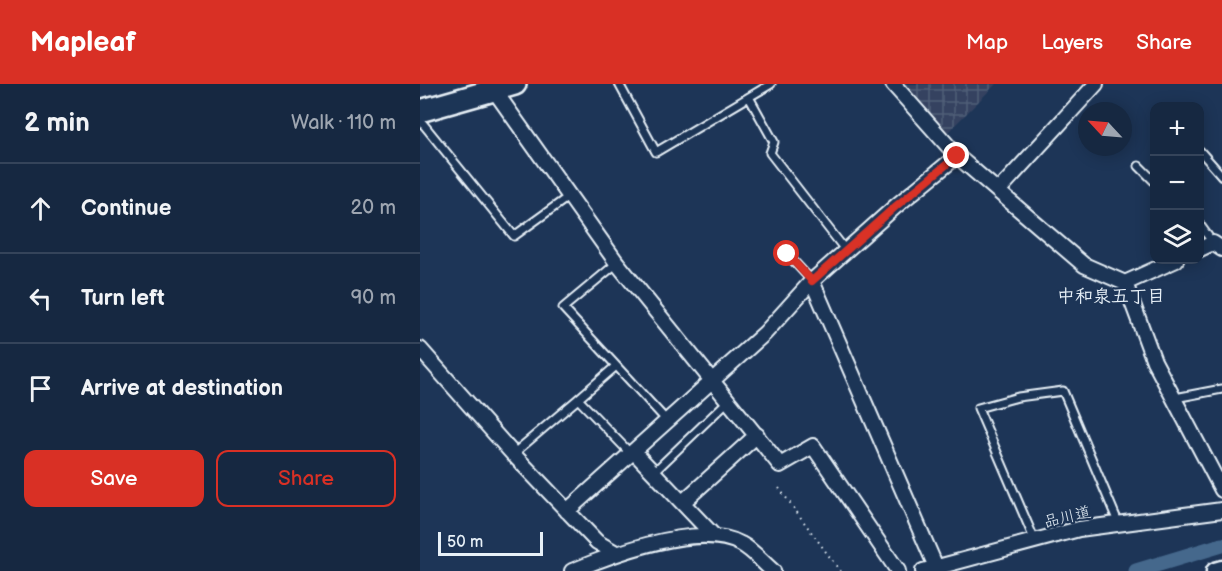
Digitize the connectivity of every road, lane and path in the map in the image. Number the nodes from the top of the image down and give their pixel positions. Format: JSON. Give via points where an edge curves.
{"nodes":[{"id":1,"x":515,"y":84,"type":"edge"},
{"id":2,"x":619,"y":84,"type":"edge"},
{"id":3,"x":771,"y":84,"type":"edge"},
{"id":4,"x":893,"y":84,"type":"edge"},
{"id":5,"x":1096,"y":84,"type":"edge"},
{"id":6,"x":494,"y":90,"type":"junction"},
{"id":7,"x":749,"y":97,"type":"junction"},
{"id":8,"x":420,"y":111,"type":"edge"},
{"id":9,"x":420,"y":120,"type":"edge"},
{"id":10,"x":957,"y":156,"type":"junction"},
{"id":11,"x":1204,"y":156,"type":"edge"},
{"id":12,"x":1139,"y":166,"type":"dead end"},
{"id":13,"x":1150,"y":176,"type":"edge"},
{"id":14,"x":1222,"y":176,"type":"edge"},
{"id":15,"x":998,"y":191,"type":"junction"},
{"id":16,"x":568,"y":196,"type":"junction"},
{"id":17,"x":1204,"y":230,"type":"edge"},
{"id":18,"x":1218,"y":246,"type":"edge"},
{"id":19,"x":846,"y":251,"type":"junction"},
{"id":20,"x":787,"y":254,"type":"dead end"},
{"id":21,"x":617,"y":263,"type":"junction"},
{"id":22,"x":1167,"y":264,"type":"edge"},
{"id":23,"x":812,"y":281,"type":"junction"},
{"id":24,"x":1125,"y":283,"type":"junction"},
{"id":25,"x":420,"y":349,"type":"edge"},
{"id":26,"x":616,"y":366,"type":"junction"},
{"id":27,"x":714,"y":381,"type":"junction"},
{"id":28,"x":1222,"y":389,"type":"edge"},
{"id":29,"x":1175,"y":398,"type":"junction"},
{"id":30,"x":578,"y":399,"type":"junction"},
{"id":31,"x":729,"y":400,"type":"junction"},
{"id":32,"x":668,"y":422,"type":"junction"},
{"id":33,"x":757,"y":435,"type":"junction"},
{"id":34,"x":513,"y":454,"type":"junction"},
{"id":35,"x":633,"y":454,"type":"junction"},
{"id":36,"x":654,"y":472,"type":"junction"},
{"id":37,"x":779,"y":488,"type":"dead end"},
{"id":38,"x":1222,"y":490,"type":"edge"},
{"id":39,"x":683,"y":502,"type":"junction"},
{"id":40,"x":1222,"y":510,"type":"edge"},
{"id":41,"x":567,"y":511,"type":"junction"},
{"id":42,"x":1118,"y":522,"type":"junction"},
{"id":43,"x":712,"y":535,"type":"junction"},
{"id":44,"x":1035,"y":541,"type":"junction"},
{"id":45,"x":616,"y":553,"type":"junction"},
{"id":46,"x":930,"y":569,"type":"edge"},
{"id":47,"x":1222,"y":569,"type":"edge"},
{"id":48,"x":572,"y":571,"type":"edge"},
{"id":49,"x":773,"y":571,"type":"edge"},
{"id":50,"x":840,"y":571,"type":"edge"},
{"id":51,"x":898,"y":571,"type":"edge"},
{"id":52,"x":1215,"y":571,"type":"edge"}],
"edges":[{"from":1,"to":6,"type":"main road"},
{"from":2,"to":7,"type":"lane","via":[[656,152]]},
{"from":3,"to":7,"type":"lane"},
{"from":4,"to":10,"type":"street"},
{"from":5,"to":15,"type":"street"},
{"from":6,"to":8,"type":"main road"},
{"from":6,"to":16,"type":"street"},
{"from":7,"to":19,"type":"lane","via":[[774,142],[770,153]]},
{"from":9,"to":16,"type":"lane","via":[[514,236]]},
{"from":10,"to":15,"type":"street"},
{"from":10,"to":19,"type":"street"},
{"from":11,"to":14,"type":"lane"},
{"from":12,"to":13,"type":"lane"},
{"from":15,"to":24,"type":"street","via":[[1084,265]]},
{"from":16,"to":21,"type":"street"},
{"from":17,"to":18,"type":"lane"},
{"from":19,"to":23,"type":"street"},
{"from":20,"to":23,"type":"lane"},
{"from":21,"to":26,"type":"lane","via":[[563,308]]},
{"from":21,"to":27,"type":"street"},
{"from":22,"to":24,"type":"street"},
{"from":23,"to":27,"type":"street"},
{"from":23,"to":46,"type":"street"},
{"from":24,"to":29,"type":"street","via":[[1154,361]]},
{"from":25,"to":34,"type":"street"},
{"from":26,"to":30,"type":"lane"},
{"from":26,"to":32,"type":"lane"},
{"from":27,"to":31,"type":"street"},
{"from":27,"to":32,"type":"street"},
{"from":28,"to":29,"type":"lane"},
{"from":29,"to":38,"type":"street"},
{"from":30,"to":34,"type":"lane"},
{"from":30,"to":35,"type":"lane"},
{"from":31,"to":33,"type":"street"},
{"from":31,"to":36,"type":"lane"},
{"from":32,"to":35,"type":"street"},
{"from":33,"to":39,"type":"street"},
{"from":33,"to":51,"type":"street","via":[[780,465],[813,446]]},
{"from":34,"to":41,"type":"street"},
{"from":35,"to":36,"type":"street"},
{"from":35,"to":41,"type":"street"},
{"from":36,"to":39,"type":"street"},
{"from":37,"to":50,"type":"path"},
{"from":39,"to":43,"type":"street"},
{"from":40,"to":42,"type":"street","name":"品川道"},
{"from":41,"to":45,"type":"street","via":[[597,542]]},
{"from":42,"to":44,"type":"street","name":"品川道"},
{"from":42,"to":44,"type":"lane","via":[[1063,391],[978,408]]},
{"from":43,"to":45,"type":"street"},
{"from":43,"to":49,"type":"street","via":[[742,544]]},
{"from":44,"to":46,"type":"street","name":"品川道"},
{"from":45,"to":48,"type":"street"},
{"from":47,"to":52,"type":"street"}]}
